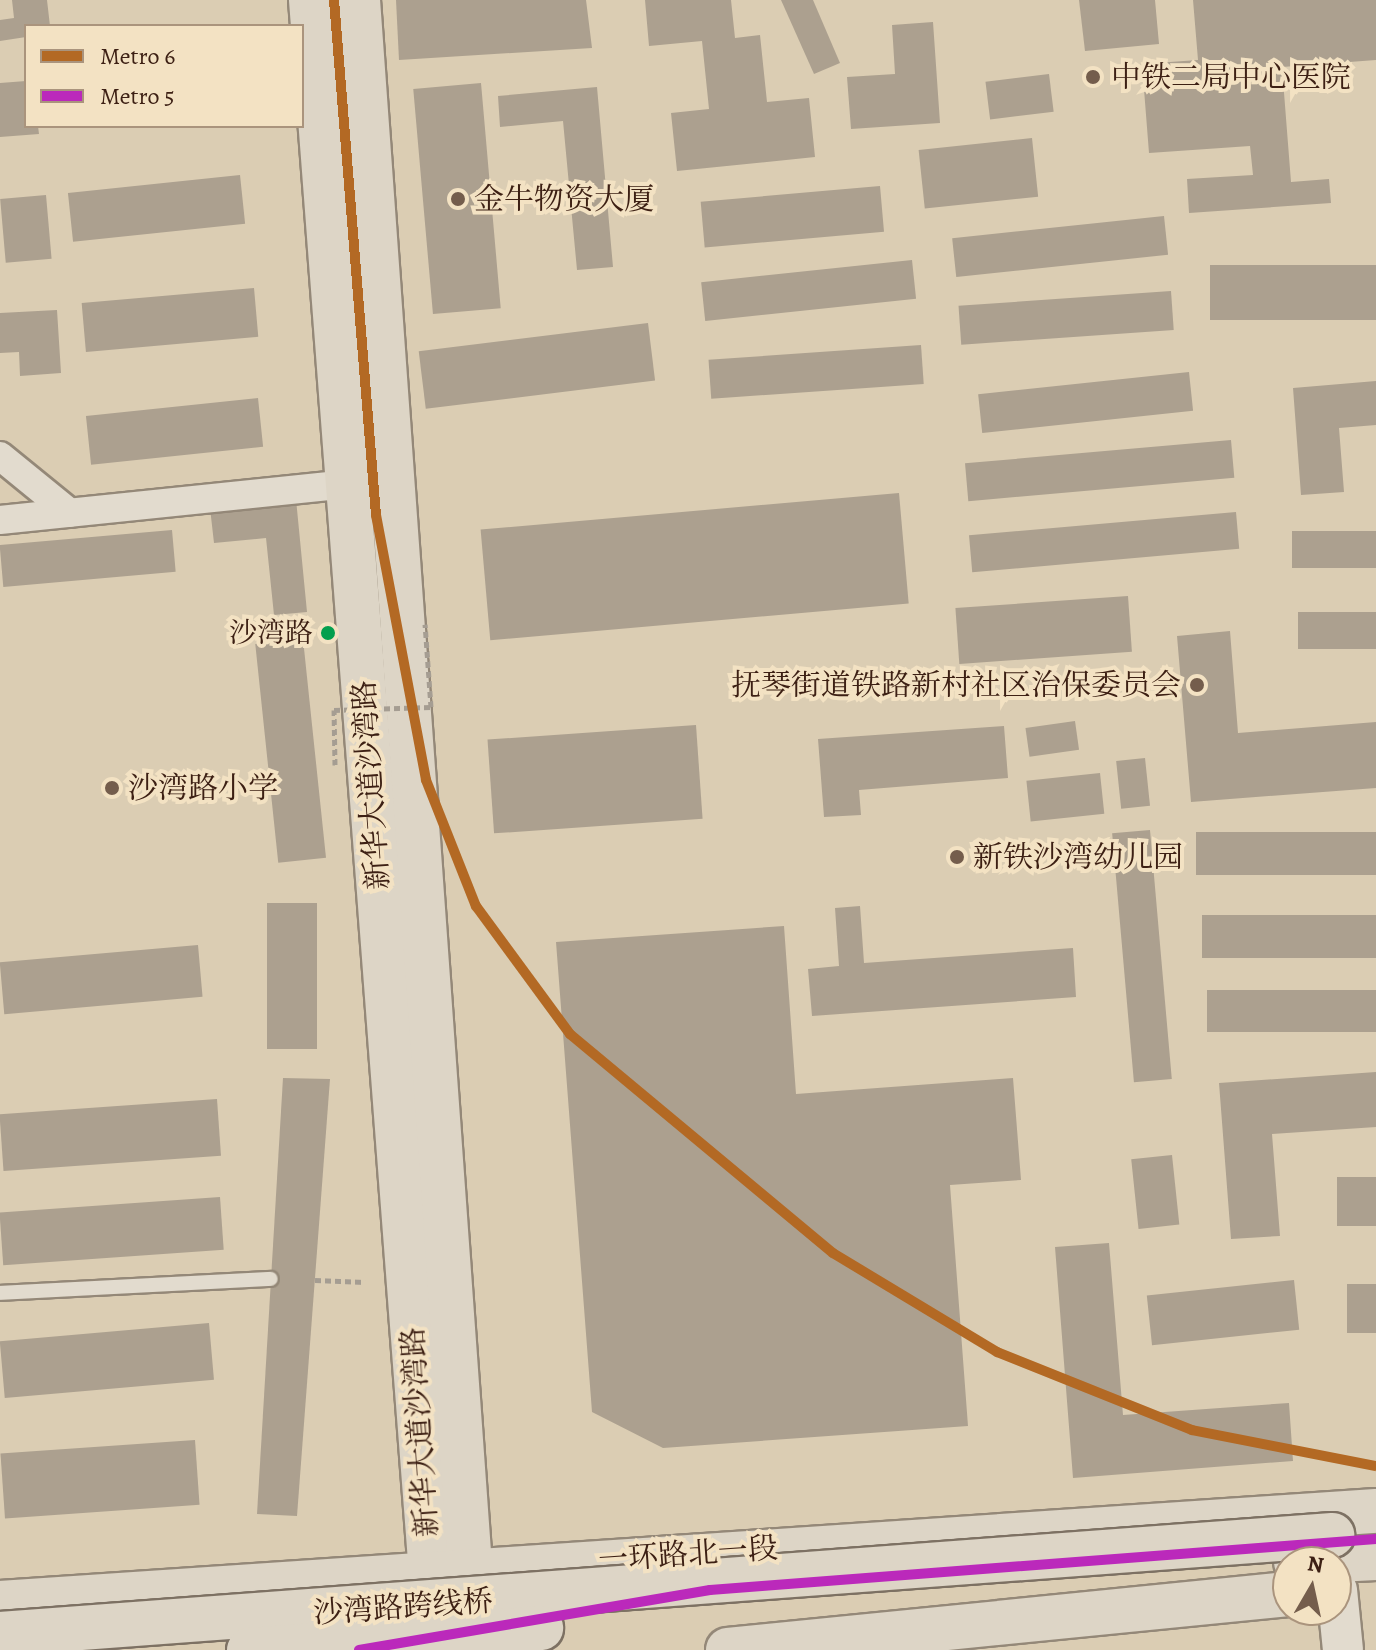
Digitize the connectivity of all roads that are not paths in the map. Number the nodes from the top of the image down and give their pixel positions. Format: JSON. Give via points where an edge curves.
{"nodes":[{"id":1,"x":311,"y":0,"type":"edge"},
{"id":2,"x":358,"y":0,"type":"edge"},
{"id":3,"x":0,"y":456,"type":"edge"},
{"id":4,"x":348,"y":484,"type":"junction"},
{"id":5,"x":70,"y":513,"type":"junction"},
{"id":6,"x":0,"y":520,"type":"edge"},
{"id":7,"x":271,"y":1279,"type":"dead end"},
{"id":8,"x":0,"y":1293,"type":"edge"},
{"id":9,"x":1376,"y":1511,"type":"edge"},
{"id":10,"x":1376,"y":1528,"type":"edge"},
{"id":11,"x":1352,"y":1552,"type":"edge"},
{"id":12,"x":1376,"y":1558,"type":"edge"},
{"id":13,"x":1272,"y":1564,"type":"edge"},
{"id":14,"x":1352,"y":1564,"type":"edge"},
{"id":15,"x":451,"y":1570,"type":"junction"},
{"id":16,"x":1272,"y":1572,"type":"edge"},
{"id":17,"x":1272,"y":1596,"type":"edge"},
{"id":18,"x":0,"y":1603,"type":"edge"},
{"id":19,"x":1341,"y":1626,"type":"edge"},
{"id":20,"x":0,"y":1634,"type":"edge"},
{"id":21,"x":249,"y":1650,"type":"edge"},
{"id":22,"x":437,"y":1650,"type":"edge"},
{"id":23,"x":476,"y":1650,"type":"edge"},
{"id":24,"x":728,"y":1650,"type":"edge"},
{"id":25,"x":1343,"y":1650,"type":"edge"}],
"edges":[{"from":1,"to":4,"type":"main road","name":"新华大道沙湾路"},
{"from":2,"to":15,"type":"main road","name":"新华大道沙湾路"},
{"from":3,"to":5,"type":"street"},
{"from":4,"to":5,"type":"street"},
{"from":4,"to":15,"type":"main road","name":"新华大道沙湾路"},
{"from":5,"to":6,"type":"street"},
{"from":7,"to":8,"type":"lane"},
{"from":9,"to":15,"type":"main road","name":"一环路北一段"},
{"from":10,"to":11,"type":"main road"},
{"from":12,"to":14,"type":"main road"},
{"from":13,"to":21,"type":"main road","name":"沙湾路跨线桥","bridge":true},
{"from":15,"to":18,"type":"main road","name":"一环路北一段"},
{"from":15,"to":22,"type":"main road"},
{"from":15,"to":23,"type":"main road"},
{"from":16,"to":20,"type":"main road","name":"沙湾路跨线桥","bridge":true},
{"from":17,"to":24,"type":"main road"},
{"from":19,"to":25,"type":"street"}]}
